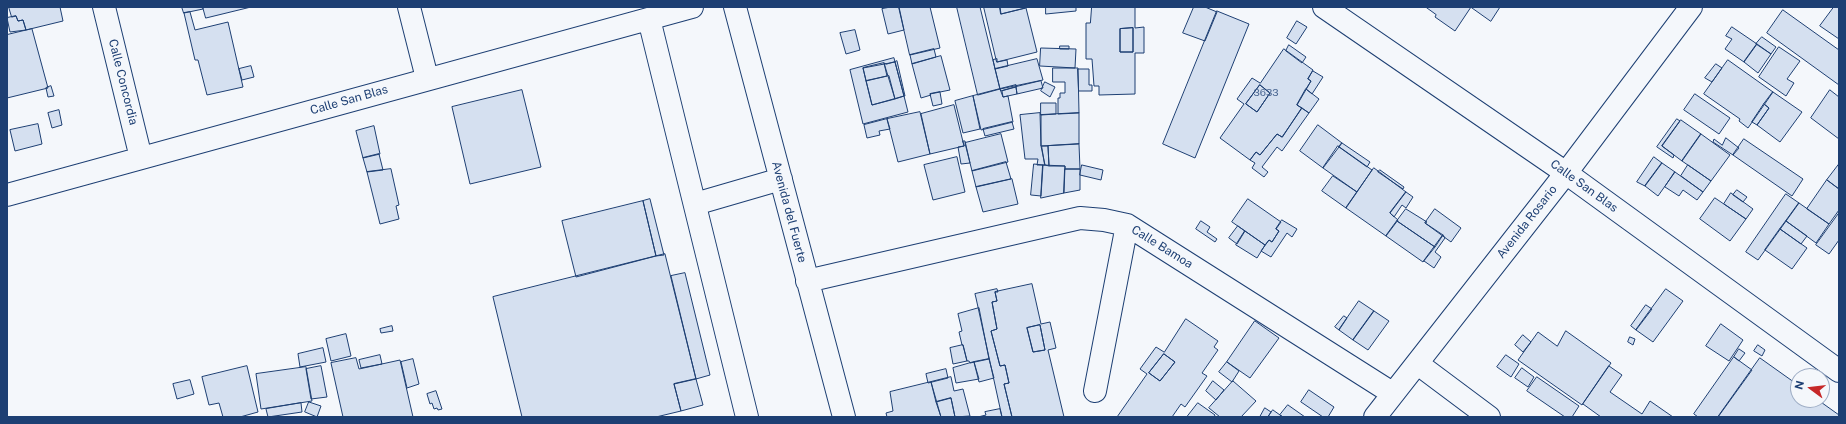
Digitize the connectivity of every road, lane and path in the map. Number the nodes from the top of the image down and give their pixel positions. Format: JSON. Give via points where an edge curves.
{"nodes":[{"id":1,"x":104,"y":7,"type":"edge"},
{"id":2,"x":409,"y":7,"type":"edge"},
{"id":3,"x":692,"y":7,"type":"edge"},
{"id":4,"x":735,"y":7,"type":"edge"},
{"id":5,"x":1324,"y":7,"type":"edge"},
{"id":6,"x":1691,"y":7,"type":"edge"},
{"id":7,"x":649,"y":18,"type":"junction"},
{"id":8,"x":427,"y":78,"type":"junction"},
{"id":9,"x":141,"y":158,"type":"junction"},
{"id":10,"x":1566,"y":173,"type":"junction"},
{"id":11,"x":781,"y":179,"type":"junction"},
{"id":12,"x":7,"y":195,"type":"edge"},
{"id":13,"x":695,"y":204,"type":"junction"},
{"id":14,"x":1127,"y":225,"type":"junction"},
{"id":15,"x":808,"y":281,"type":"junction"},
{"id":16,"x":1418,"y":364,"type":"junction"},
{"id":17,"x":1839,"y":371,"type":"edge"},
{"id":18,"x":1095,"y":391,"type":"dead end"},
{"id":19,"x":1392,"y":394,"type":"junction"},
{"id":20,"x":748,"y":417,"type":"edge"},
{"id":21,"x":844,"y":417,"type":"edge"},
{"id":22,"x":1375,"y":417,"type":"edge"},
{"id":23,"x":1489,"y":417,"type":"edge"}],
"edges":[{"from":1,"to":9,"type":"street","name":"Calle Concordia"},
{"from":2,"to":8,"type":"street"},
{"from":3,"to":7,"type":"street","name":"Calle San Blas"},
{"from":4,"to":11,"type":"street","name":"Avenida del Fuerte"},
{"from":5,"to":10,"type":"street","name":"Calle San Blas"},
{"from":6,"to":10,"type":"street","name":"Avenida Rosario"},
{"from":7,"to":8,"type":"street","name":"Calle San Blas"},
{"from":7,"to":13,"type":"street"},
{"from":8,"to":9,"type":"street","name":"Calle San Blas"},
{"from":9,"to":12,"type":"street","name":"Calle San Blas"},
{"from":10,"to":16,"type":"street","name":"Avenida Rosario"},
{"from":10,"to":17,"type":"street","name":"Calle San Blas"},
{"from":11,"to":13,"type":"street"},
{"from":11,"to":15,"type":"street","name":"Avenida del Fuerte"},
{"from":13,"to":20,"type":"street"},
{"from":14,"to":15,"type":"street","name":"Calle Bamoa","via":[[1080,218]]},
{"from":14,"to":18,"type":"street"},
{"from":14,"to":19,"type":"street","name":"Calle Bamoa"},
{"from":15,"to":21,"type":"street","name":"Avenida del Fuerte"},
{"from":16,"to":19,"type":"street","name":"Avenida Rosario"},
{"from":16,"to":23,"type":"street"},
{"from":19,"to":22,"type":"street","name":"Avenida Rosario"}]}
